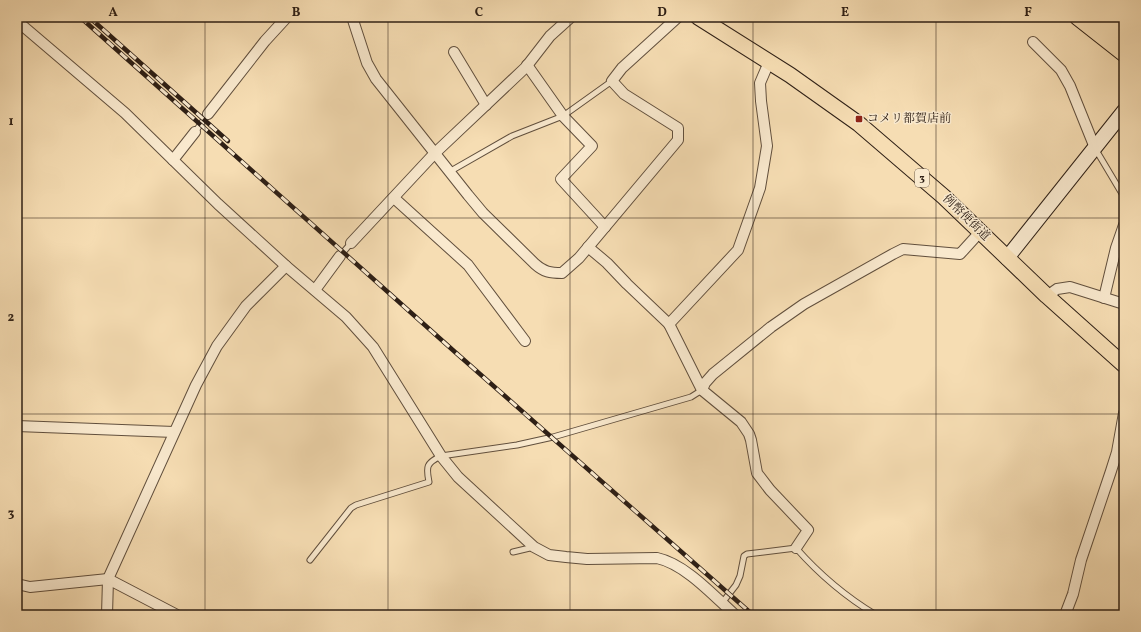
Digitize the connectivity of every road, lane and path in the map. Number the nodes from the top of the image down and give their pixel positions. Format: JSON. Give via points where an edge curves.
{"nodes":[{"id":1,"x":287,"y":17,"type":"edge"},
{"id":2,"x":352,"y":17,"type":"edge"},
{"id":3,"x":571,"y":17,"type":"edge"},
{"id":4,"x":678,"y":17,"type":"edge"},
{"id":5,"x":698,"y":17,"type":"edge"},
{"id":6,"x":1077,"y":17,"type":"edge"},
{"id":7,"x":1100,"y":17,"type":"edge"},
{"id":8,"x":17,"y":21,"type":"edge"},
{"id":9,"x":1124,"y":36,"type":"edge"},
{"id":10,"x":1033,"y":42,"type":"dead end"},
{"id":11,"x":454,"y":52,"type":"dead end"},
{"id":12,"x":1124,"y":54,"type":"edge"},
{"id":13,"x":769,"y":62,"type":"junction"},
{"id":14,"x":527,"y":65,"type":"junction"},
{"id":15,"x":612,"y":80,"type":"junction"},
{"id":16,"x":486,"y":105,"type":"junction"},
{"id":17,"x":1124,"y":111,"type":"edge"},
{"id":18,"x":208,"y":114,"type":"joint"},
{"id":19,"x":563,"y":116,"type":"junction"},
{"id":20,"x":195,"y":132,"type":"joint"},
{"id":21,"x":1094,"y":148,"type":"junction"},
{"id":22,"x":434,"y":154,"type":"junction"},
{"id":23,"x":173,"y":160,"type":"junction"},
{"id":24,"x":449,"y":172,"type":"junction"},
{"id":25,"x":1124,"y":197,"type":"edge"},
{"id":26,"x":394,"y":198,"type":"junction"},
{"id":27,"x":1124,"y":225,"type":"edge"},
{"id":28,"x":605,"y":228,"type":"junction"},
{"id":29,"x":980,"y":232,"type":"junction"},
{"id":30,"x":351,"y":243,"type":"joint"},
{"id":31,"x":588,"y":247,"type":"junction"},
{"id":32,"x":340,"y":256,"type":"joint"},
{"id":33,"x":1007,"y":258,"type":"junction"},
{"id":34,"x":286,"y":266,"type":"junction"},
{"id":35,"x":315,"y":290,"type":"junction"},
{"id":36,"x":1047,"y":296,"type":"junction"},
{"id":37,"x":1104,"y":298,"type":"junction"},
{"id":38,"x":1124,"y":304,"type":"edge"},
{"id":39,"x":669,"y":324,"type":"junction"},
{"id":40,"x":525,"y":342,"type":"dead end"},
{"id":41,"x":1124,"y":365,"type":"edge"},
{"id":42,"x":702,"y":390,"type":"junction"},
{"id":43,"x":1124,"y":414,"type":"edge"},
{"id":44,"x":17,"y":426,"type":"edge"},
{"id":45,"x":174,"y":432,"type":"junction"},
{"id":46,"x":441,"y":456,"type":"junction"},
{"id":47,"x":534,"y":547,"type":"junction"},
{"id":48,"x":796,"y":548,"type":"junction"},
{"id":49,"x":513,"y":552,"type":"dead end"},
{"id":50,"x":310,"y":560,"type":"dead end"},
{"id":51,"x":108,"y":579,"type":"junction"},
{"id":52,"x":17,"y":584,"type":"edge"},
{"id":53,"x":722,"y":603,"type":"junction"},
{"id":54,"x":107,"y":615,"type":"edge"},
{"id":55,"x":177,"y":615,"type":"edge"},
{"id":56,"x":735,"y":615,"type":"edge"},
{"id":57,"x":876,"y":615,"type":"edge"},
{"id":58,"x":1065,"y":615,"type":"edge"}],
"edges":[{"from":1,"to":18,"type":"street"},
{"from":2,"to":22,"type":"street","via":[[367,63],[376,79]]},
{"from":3,"to":14,"type":"street","via":[[550,36]]},
{"from":4,"to":15,"type":"street"},
{"from":5,"to":13,"type":"main road","name":"例幣使街道","number":"3"},
{"from":6,"to":12,"type":"main road"},
{"from":7,"to":9,"type":"main road"},
{"from":8,"to":23,"type":"street","via":[[125,113]]},
{"from":10,"to":21,"type":"street","via":[[1061,70],[1070,86]]},
{"from":11,"to":16,"type":"street"},
{"from":13,"to":29,"type":"main road","name":"例幣使街道","number":"3","via":[[859,124]]},
{"from":13,"to":39,"type":"street","via":[[760,83],[767,146],[760,188],[738,250]]},
{"from":14,"to":16,"type":"street"},
{"from":14,"to":19,"type":"street"},
{"from":15,"to":19,"type":"lane"},
{"from":15,"to":28,"type":"street","via":[[624,94],[678,128],[678,140]]},
{"from":16,"to":22,"type":"street"},
{"from":17,"to":21,"type":"street"},
{"from":18,"to":20,"type":"lane"},
{"from":19,"to":24,"type":"lane","via":[[512,136]]},
{"from":19,"to":28,"type":"street","via":[[592,146],[561,179]]},
{"from":20,"to":23,"type":"street"},
{"from":21,"to":25,"type":"lane"},
{"from":21,"to":33,"type":"street"},
{"from":22,"to":24,"type":"street"},
{"from":22,"to":26,"type":"street"},
{"from":23,"to":34,"type":"street"},
{"from":24,"to":31,"type":"street","via":[[483,213],[543,270],[562,273]]},
{"from":26,"to":30,"type":"street"},
{"from":26,"to":40,"type":"street","via":[[468,265]]},
{"from":27,"to":37,"type":"street"},
{"from":28,"to":31,"type":"street"},
{"from":29,"to":33,"type":"main road","name":"例幣使街道","number":"3"},
{"from":29,"to":42,"type":"street","via":[[960,254],[903,250],[804,304],[771,326],[714,374]]},
{"from":30,"to":32,"type":"lane"},
{"from":31,"to":39,"type":"street"},
{"from":32,"to":35,"type":"street"},
{"from":33,"to":36,"type":"main road","name":"例幣使街道","number":"3"},
{"from":34,"to":35,"type":"street"},
{"from":34,"to":45,"type":"street","via":[[246,306],[217,346]]},
{"from":35,"to":46,"type":"street","via":[[346,317],[373,347]]},
{"from":36,"to":37,"type":"street","via":[[1057,289],[1070,287]]},
{"from":36,"to":41,"type":"main road","name":"例幣使街道","number":"3"},
{"from":37,"to":38,"type":"street"},
{"from":39,"to":42,"type":"street"},
{"from":42,"to":46,"type":"lane","via":[[691,397],[553,437]]},
{"from":42,"to":48,"type":"street","via":[[743,426],[751,440],[757,473],[808,530]]},
{"from":43,"to":58,"type":"street","via":[[1117,452]]},
{"from":44,"to":45,"type":"street"},
{"from":45,"to":51,"type":"street"},
{"from":46,"to":47,"type":"street","via":[[458,477]]},
{"from":46,"to":50,"type":"lane","via":[[428,466],[429,482],[356,504]]},
{"from":47,"to":49,"type":"lane"},
{"from":47,"to":53,"type":"street","via":[[549,555],[566,558],[666,560],[684,570]]},
{"from":48,"to":53,"type":"lane","via":[[744,556],[736,585]]},
{"from":48,"to":57,"type":"lane","via":[[849,597]]},
{"from":51,"to":52,"type":"street","via":[[30,587]]},
{"from":51,"to":54,"type":"street"},
{"from":51,"to":55,"type":"street"},
{"from":53,"to":56,"type":"street"}]}
